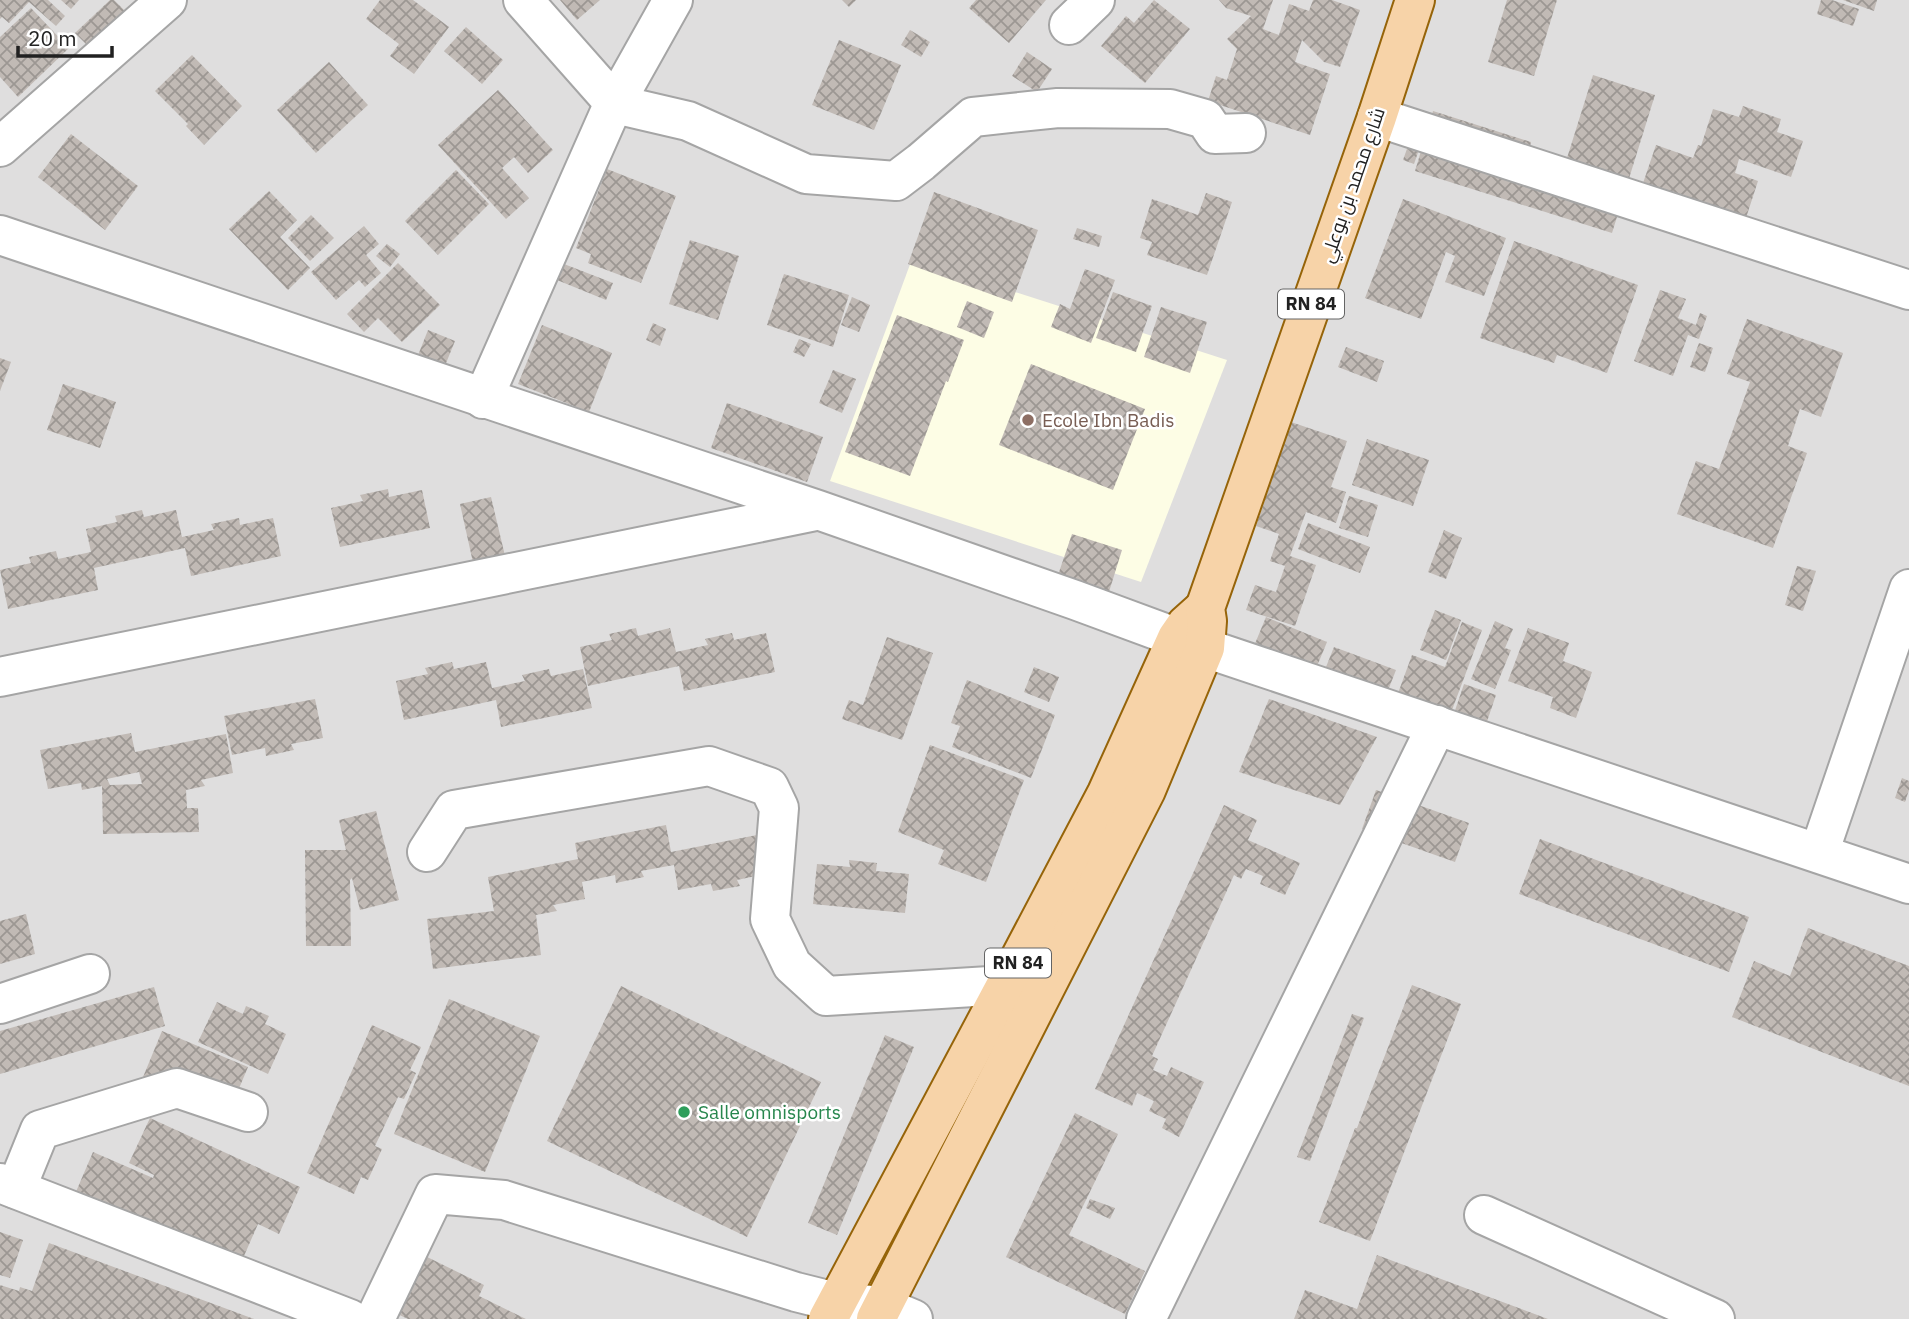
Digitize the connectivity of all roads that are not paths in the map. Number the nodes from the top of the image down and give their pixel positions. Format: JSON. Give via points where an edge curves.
{"nodes":[{"id":1,"x":167,"y":0,"type":"edge"},
{"id":2,"x":523,"y":0,"type":"edge"},
{"id":3,"x":673,"y":0,"type":"edge"},
{"id":4,"x":1415,"y":0,"type":"edge"},
{"id":5,"x":615,"y":104,"type":"junction"},
{"id":6,"x":1377,"y":117,"type":"junction"},
{"id":7,"x":1246,"y":133,"type":"dead end"},
{"id":8,"x":0,"y":147,"type":"edge"},
{"id":9,"x":0,"y":235,"type":"edge"},
{"id":10,"x":1909,"y":290,"type":"edge"},
{"id":11,"x":483,"y":399,"type":"junction"},
{"id":12,"x":818,"y":510,"type":"junction"},
{"id":13,"x":1909,"y":589,"type":"edge"},
{"id":14,"x":1191,"y":643,"type":"junction"},
{"id":15,"x":0,"y":677,"type":"edge"},
{"id":16,"x":1437,"y":725,"type":"junction"},
{"id":17,"x":427,"y":852,"type":"dead end"},
{"id":18,"x":1819,"y":853,"type":"junction"},
{"id":19,"x":1909,"y":884,"type":"edge"},
{"id":20,"x":90,"y":974,"type":"dead end"},
{"id":21,"x":1006,"y":985,"type":"junction"},
{"id":22,"x":0,"y":1004,"type":"edge"},
{"id":23,"x":248,"y":1112,"type":"dead end"},
{"id":24,"x":8,"y":1186,"type":"edge"},
{"id":25,"x":1484,"y":1215,"type":"dead end"},
{"id":26,"x":789,"y":1306,"type":"edge"},
{"id":27,"x":832,"y":1311,"type":"edge"},
{"id":28,"x":890,"y":1315,"type":"edge"},
{"id":29,"x":351,"y":1319,"type":"edge"},
{"id":30,"x":375,"y":1319,"type":"edge"},
{"id":31,"x":1146,"y":1319,"type":"edge"},
{"id":32,"x":1715,"y":1319,"type":"edge"}],
"edges":[{"from":1,"to":8,"type":"street"},
{"from":2,"to":5,"type":"street"},
{"from":3,"to":5,"type":"street"},
{"from":4,"to":6,"type":"main road","name":"شارع محمد بن بوعلي","number":"RN 84"},
{"from":5,"to":7,"type":"street","via":[[688,121],[806,174],[896,181],[973,117],[1058,107],[1170,109],[1205,119],[1215,134]]},
{"from":5,"to":11,"type":"street"},
{"from":6,"to":10,"type":"street"},
{"from":6,"to":14,"type":"main road","name":"شارع محمد بن بوعلي","number":"RN 84","via":[[1205,608],[1186,625]]},
{"from":9,"to":11,"type":"street"},
{"from":11,"to":12,"type":"street"},
{"from":12,"to":14,"type":"street"},
{"from":12,"to":15,"type":"street"},
{"from":13,"to":18,"type":"street"},
{"from":14,"to":16,"type":"street"},
{"from":14,"to":21,"type":"main road","number":"RN 84"},
{"from":14,"to":28,"type":"main road","number":"RN 84","via":[[1146,790]]},
{"from":16,"to":18,"type":"street"},
{"from":16,"to":31,"type":"street"},
{"from":17,"to":21,"type":"street","via":[[454,810],[709,765],[769,787],[779,808],[770,919],[792,965],[826,996]]},
{"from":18,"to":19,"type":"street"},
{"from":20,"to":22,"type":"street"},
{"from":21,"to":27,"type":"main road","number":"RN 84"},
{"from":23,"to":24,"type":"street","via":[[177,1088],[40,1130]]},
{"from":24,"to":29,"type":"street"},
{"from":25,"to":32,"type":"street"},
{"from":26,"to":27,"type":"street"},
{"from":26,"to":30,"type":"street","via":[[504,1200],[435,1194]]},
{"from":27,"to":28,"type":"street"}]}
